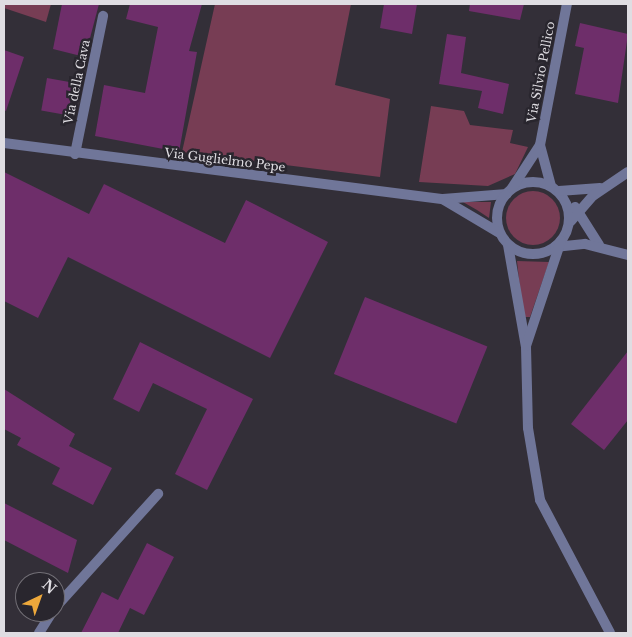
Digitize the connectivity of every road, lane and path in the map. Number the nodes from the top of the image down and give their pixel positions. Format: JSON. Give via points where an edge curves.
{"nodes":[{"id":1,"x":567,"y":4,"type":"edge"},
{"id":2,"x":103,"y":16,"type":"dead end"},
{"id":3,"x":4,"y":143,"type":"edge"},
{"id":4,"x":540,"y":145,"type":"junction"},
{"id":5,"x":75,"y":154,"type":"junction"},
{"id":6,"x":628,"y":172,"type":"edge"},
{"id":7,"x":604,"y":188,"type":"junction"},
{"id":8,"x":558,"y":191,"type":"junction"},
{"id":9,"x":509,"y":192,"type":"junction"},
{"id":10,"x":444,"y":200,"type":"junction"},
{"id":11,"x":581,"y":214,"type":"junction"},
{"id":12,"x":570,"y":223,"type":"junction"},
{"id":13,"x":498,"y":232,"type":"junction"},
{"id":14,"x":559,"y":244,"type":"junction"},
{"id":15,"x":573,"y":245,"type":"junction"},
{"id":16,"x":598,"y":245,"type":"junction"},
{"id":17,"x":508,"y":246,"type":"junction"},
{"id":18,"x":628,"y":255,"type":"edge"},
{"id":19,"x":557,"y":259,"type":"junction"},
{"id":20,"x":526,"y":347,"type":"junction"},
{"id":21,"x":158,"y":494,"type":"dead end"},
{"id":22,"x":65,"y":597,"type":"edge"},
{"id":23,"x":46,"y":622,"type":"edge"},
{"id":24,"x":39,"y":633,"type":"edge"},
{"id":25,"x":610,"y":633,"type":"edge"}],
"edges":[{"from":1,"to":4,"type":"street","name":"Via Silvio Pellico"},
{"from":2,"to":5,"type":"street","name":"Via della Cava"},
{"from":3,"to":5,"type":"street","name":"Via Guglielmo Pepe"},
{"from":4,"to":8,"type":"street","name":"Via Silvio Pellico"},
{"from":4,"to":9,"type":"street","name":"Via Silvio Pellico"},
{"from":5,"to":10,"type":"street","name":"Via Guglielmo Pepe"},
{"from":6,"to":7,"type":"street"},
{"from":7,"to":8,"type":"street"},
{"from":7,"to":11,"type":"street","via":[[586,202]]},
{"from":8,"to":9,"type":"street","via":[[533,181]]},
{"from":8,"to":11,"type":"street"},
{"from":8,"to":12,"type":"street"},
{"from":9,"to":10,"type":"street","name":"Via Guglielmo Pepe"},
{"from":9,"to":13,"type":"street","via":[[499,208]]},
{"from":10,"to":13,"type":"street","name":"Via Guglielmo Pepe"},
{"from":11,"to":12,"type":"street"},
{"from":11,"to":16,"type":"street"},
{"from":12,"to":14,"type":"street"},
{"from":13,"to":17,"type":"street"},
{"from":14,"to":15,"type":"street"},
{"from":14,"to":17,"type":"street","via":[[531,253]]},
{"from":14,"to":19,"type":"street"},
{"from":15,"to":16,"type":"street"},
{"from":15,"to":19,"type":"street"},
{"from":16,"to":18,"type":"street"},
{"from":17,"to":20,"type":"street"},
{"from":19,"to":20,"type":"street"},
{"from":20,"to":25,"type":"street","via":[[528,428],[540,500]]},
{"from":21,"to":22,"type":"street"},
{"from":23,"to":24,"type":"street"}]}
